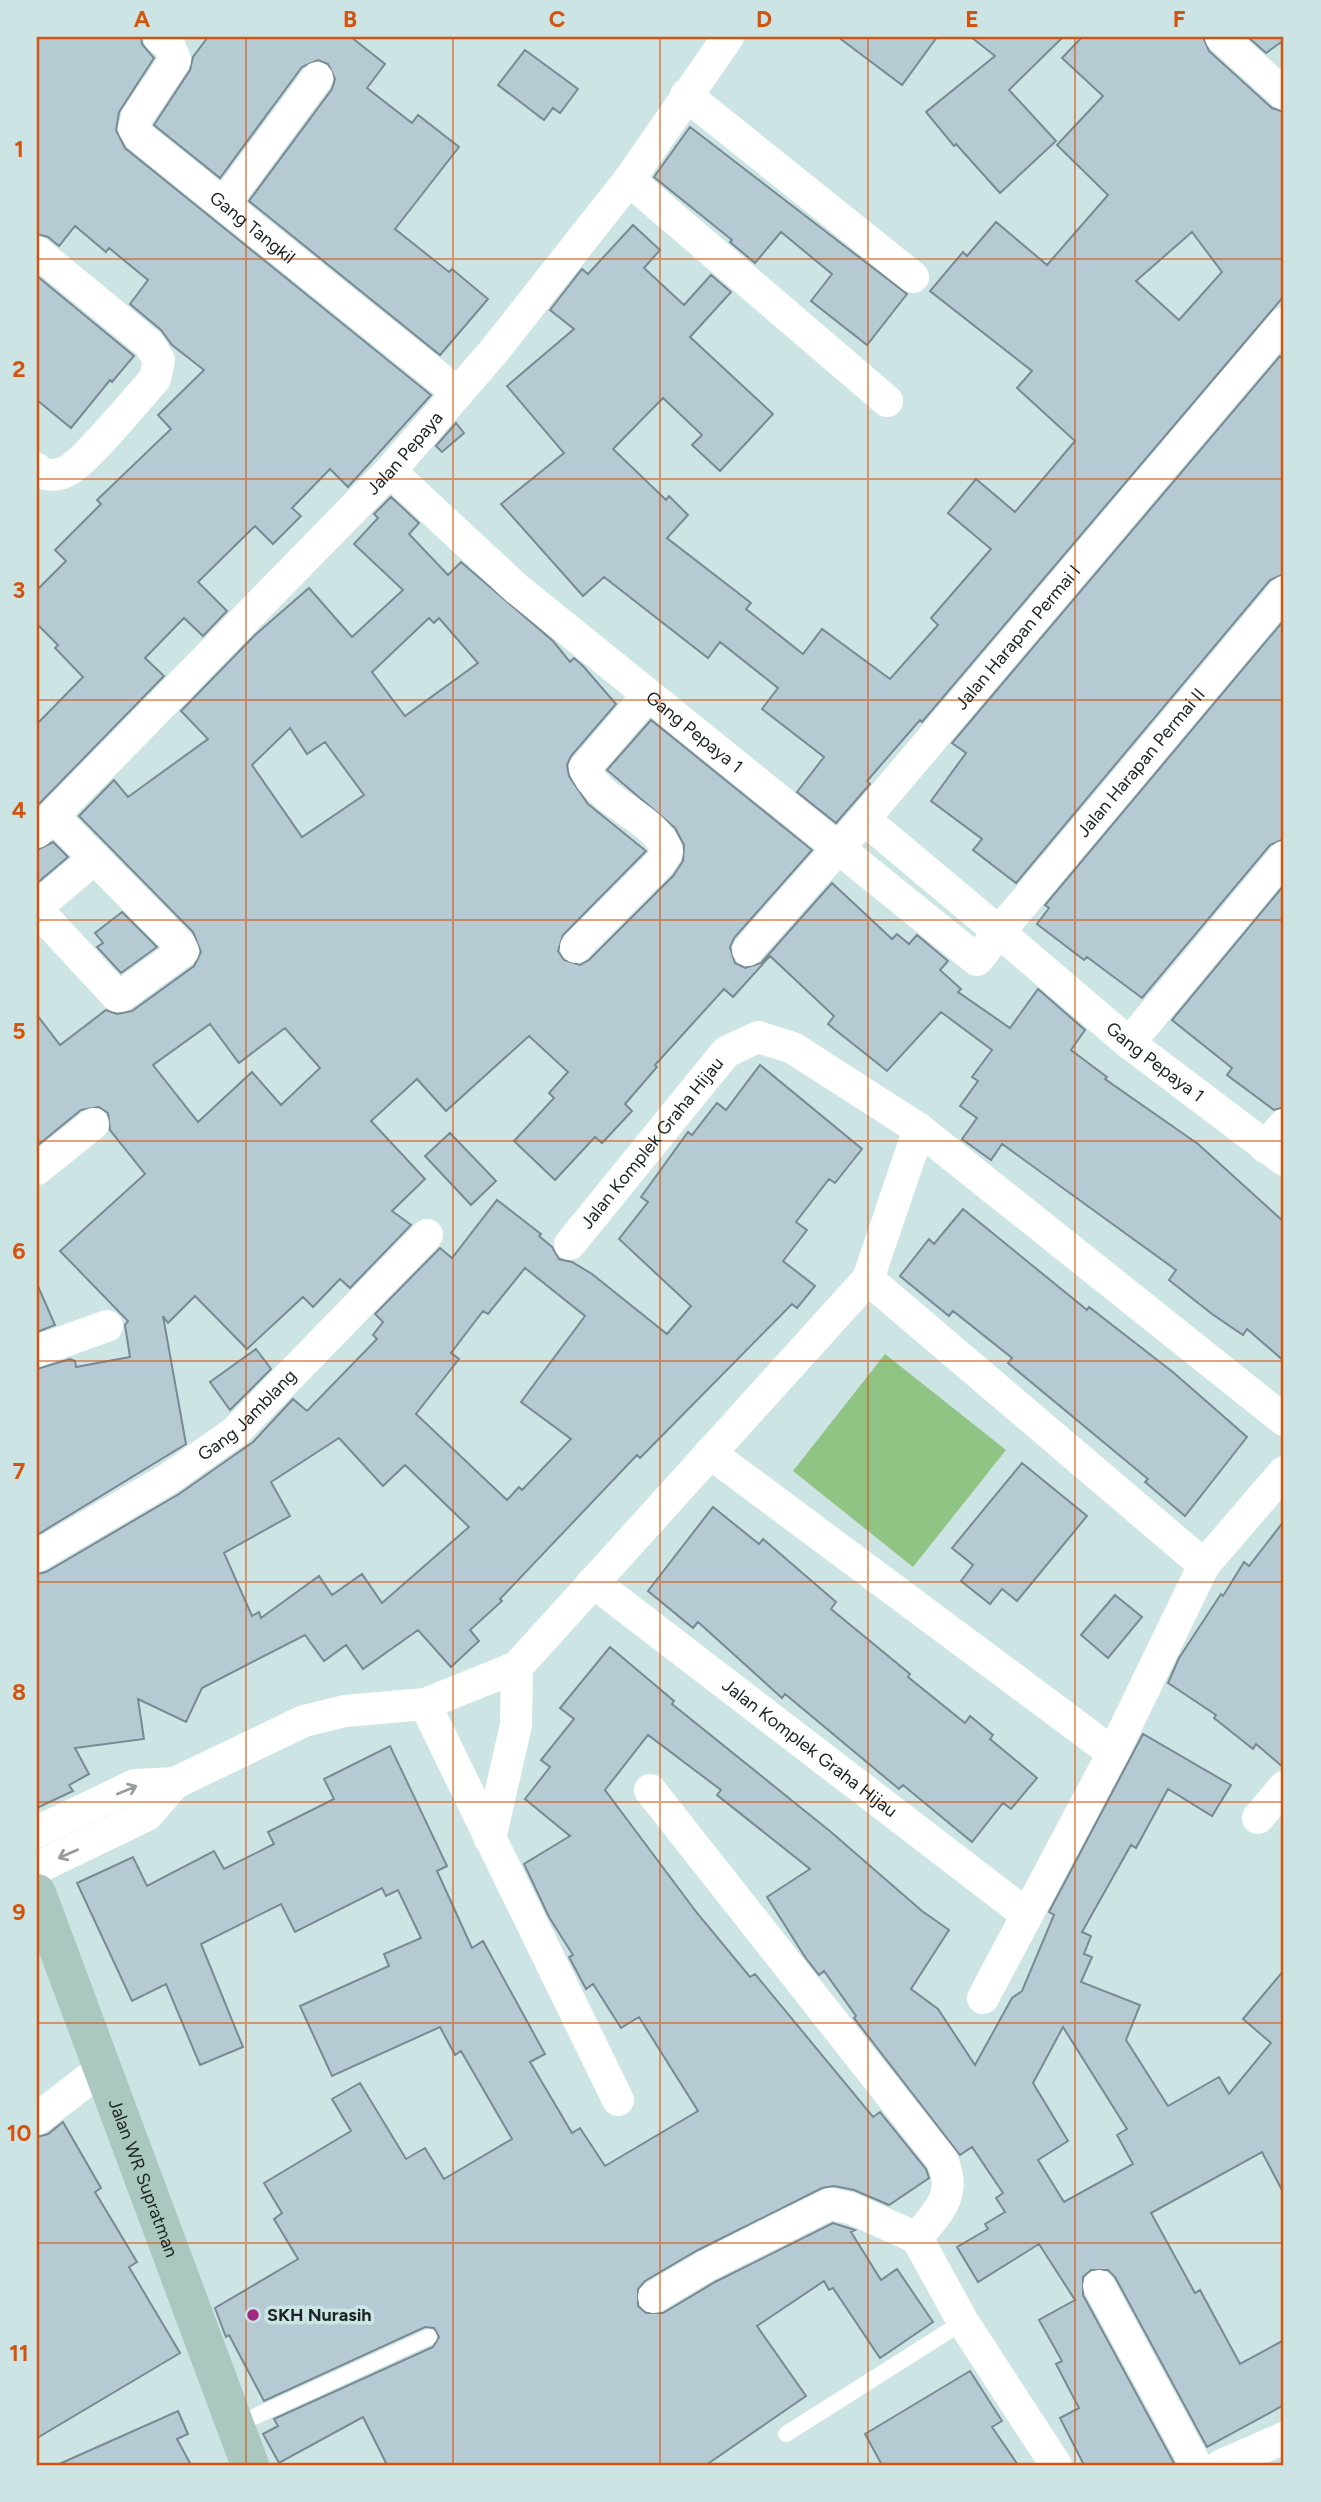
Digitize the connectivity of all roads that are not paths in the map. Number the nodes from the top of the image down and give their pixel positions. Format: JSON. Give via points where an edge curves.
{"nodes":[{"id":1,"x":159,"y":37,"type":"edge"},
{"id":2,"x":728,"y":37,"type":"edge"},
{"id":3,"x":1221,"y":37,"type":"edge"},
{"id":4,"x":317,"y":78,"type":"dead end"},
{"id":5,"x":1284,"y":94,"type":"edge"},
{"id":6,"x":686,"y":95,"type":"junction"},
{"id":7,"x":629,"y":180,"type":"junction"},
{"id":8,"x":224,"y":204,"type":"junction"},
{"id":9,"x":37,"y":252,"type":"edge"},
{"id":10,"x":913,"y":277,"type":"dead end"},
{"id":11,"x":1284,"y":323,"type":"edge"},
{"id":12,"x":458,"y":393,"type":"junction"},
{"id":13,"x":887,"y":401,"type":"dead end"},
{"id":14,"x":37,"y":469,"type":"edge"},
{"id":15,"x":390,"y":471,"type":"junction"},
{"id":16,"x":1284,"y":592,"type":"edge"},
{"id":17,"x":648,"y":695,"type":"junction"},
{"id":18,"x":864,"y":819,"type":"junction"},
{"id":19,"x":45,"y":824,"type":"edge"},
{"id":20,"x":838,"y":847,"type":"junction"},
{"id":21,"x":1284,"y":857,"type":"edge"},
{"id":22,"x":95,"y":858,"type":"junction"},
{"id":23,"x":999,"y":932,"type":"junction"},
{"id":24,"x":576,"y":947,"type":"dead end"},
{"id":25,"x":748,"y":950,"type":"dead end"},
{"id":26,"x":1129,"y":1043,"type":"junction"},
{"id":27,"x":93,"y":1124,"type":"dead end"},
{"id":28,"x":919,"y":1129,"type":"junction"},
{"id":29,"x":1278,"y":1144,"type":"edge"},
{"id":30,"x":37,"y":1169,"type":"edge"},
{"id":31,"x":428,"y":1235,"type":"dead end"},
{"id":32,"x":569,"y":1244,"type":"dead end"},
{"id":33,"x":868,"y":1279,"type":"junction"},
{"id":34,"x":107,"y":1326,"type":"dead end"},
{"id":35,"x":37,"y":1351,"type":"edge"},
{"id":36,"x":1284,"y":1420,"type":"edge"},
{"id":37,"x":710,"y":1453,"type":"junction"},
{"id":38,"x":1284,"y":1472,"type":"edge"},
{"id":39,"x":37,"y":1556,"type":"edge"},
{"id":40,"x":1204,"y":1565,"type":"junction"},
{"id":41,"x":593,"y":1582,"type":"junction"},
{"id":42,"x":517,"y":1667,"type":"junction"},
{"id":43,"x":425,"y":1704,"type":"junction"},
{"id":44,"x":1113,"y":1753,"type":"junction"},
{"id":45,"x":175,"y":1783,"type":"junction"},
{"id":46,"x":1284,"y":1787,"type":"edge"},
{"id":47,"x":650,"y":1790,"type":"dead end"},
{"id":48,"x":1258,"y":1818,"type":"dead end"},
{"id":49,"x":37,"y":1832,"type":"edge"},
{"id":50,"x":491,"y":1839,"type":"junction"},
{"id":51,"x":37,"y":1868,"type":"edge"},
{"id":52,"x":37,"y":1893,"type":"edge"},
{"id":53,"x":1027,"y":1914,"type":"junction"},
{"id":54,"x":983,"y":1998,"type":"dead end"},
{"id":55,"x":100,"y":2070,"type":"junction"},
{"id":56,"x":618,"y":2100,"type":"dead end"},
{"id":57,"x":37,"y":2119,"type":"edge"},
{"id":58,"x":917,"y":2238,"type":"junction"},
{"id":59,"x":1099,"y":2286,"type":"dead end"},
{"id":60,"x":654,"y":2297,"type":"dead end"},
{"id":61,"x":963,"y":2322,"type":"junction"},
{"id":62,"x":429,"y":2337,"type":"dead end"},
{"id":63,"x":234,"y":2426,"type":"junction"},
{"id":64,"x":786,"y":2434,"type":"dead end"},
{"id":65,"x":1284,"y":2438,"type":"edge"},
{"id":66,"x":250,"y":2465,"type":"edge"},
{"id":67,"x":1056,"y":2465,"type":"edge"},
{"id":68,"x":1196,"y":2465,"type":"edge"},
{"id":69,"x":1222,"y":2465,"type":"edge"}],
"edges":[{"from":1,"to":8,"type":"street","name":"Gang Tangkil","via":[[169,45],[175,60],[134,128]]},
{"from":2,"to":6,"type":"street","name":"Jalan Pepaya"},
{"from":3,"to":5,"type":"street"},
{"from":4,"to":8,"type":"street"},
{"from":6,"to":7,"type":"street","name":"Jalan Pepaya"},
{"from":6,"to":10,"type":"street"},
{"from":7,"to":12,"type":"street","name":"Jalan Pepaya"},
{"from":7,"to":13,"type":"street"},
{"from":8,"to":12,"type":"street","name":"Gang Tangkil"},
{"from":9,"to":14,"type":"street","via":[[149,344],[159,360],[155,379],[74,467],[55,475]]},
{"from":11,"to":18,"type":"street","name":"Jalan Harapan Permai I"},
{"from":12,"to":15,"type":"street","name":"Jalan Pepaya"},
{"from":15,"to":17,"type":"street","name":"Gang Pepaya 1","via":[[516,588]]},
{"from":15,"to":19,"type":"street","name":"Jalan Pepaya"},
{"from":16,"to":23,"type":"street","name":"Jalan Harapan Permai II"},
{"from":17,"to":20,"type":"street","name":"Gang Pepaya 1"},
{"from":17,"to":24,"type":"street","via":[[585,768],[595,785],[659,837],[667,852]]},
{"from":18,"to":20,"type":"street","name":"Jalan Harapan Permai I"},
{"from":18,"to":23,"type":"street","name":"Gang Pepaya 1"},
{"from":19,"to":22,"type":"street"},
{"from":20,"to":23,"type":"street","name":"Gang Pepaya 1","via":[[977,960]]},
{"from":20,"to":25,"type":"street","name":"Jalan Harapan Permai I"},
{"from":21,"to":26,"type":"street"},
{"from":22,"to":22,"type":"street","via":[[183,951],[121,996],[41,914],[43,902]]},
{"from":23,"to":26,"type":"street","name":"Gang Pepaya 1"},
{"from":26,"to":29,"type":"street","name":"Gang Pepaya 1"},
{"from":27,"to":30,"type":"street"},
{"from":28,"to":32,"type":"street","name":"Jalan Komplek Graha Hijau","via":[[793,1048],[758,1037],[726,1052]]},
{"from":28,"to":33,"type":"street"},
{"from":28,"to":36,"type":"street","name":"Jalan Komplek Graha Hijau"},
{"from":31,"to":39,"type":"street","name":"Gang Jamblang","via":[[235,1432],[168,1479]]},
{"from":33,"to":37,"type":"street"},
{"from":33,"to":40,"type":"street"},
{"from":34,"to":35,"type":"street"},
{"from":37,"to":41,"type":"street"},
{"from":37,"to":44,"type":"street"},
{"from":38,"to":40,"type":"street"},
{"from":40,"to":44,"type":"street"},
{"from":41,"to":42,"type":"street"},
{"from":41,"to":53,"type":"street","name":"Jalan Komplek Graha Hijau"},
{"from":42,"to":43,"type":"street"},
{"from":42,"to":50,"type":"street","via":[[516,1725]]},
{"from":43,"to":45,"type":"street","via":[[345,1711],[304,1721]]},
{"from":43,"to":50,"type":"street"},
{"from":44,"to":53,"type":"street"},
{"from":49,"to":45,"type":"street","one_way":true,"via":[[135,1786]]},
{"from":45,"to":51,"type":"street","one_way":true,"via":[[147,1815]]},
{"from":46,"to":48,"type":"street"},
{"from":47,"to":58,"type":"street","via":[[942,2160],[949,2176],[947,2199]]},
{"from":50,"to":56,"type":"street"},
{"from":52,"to":55,"type":"main road","name":"Jalan WR Supratman"},
{"from":53,"to":54,"type":"street"},
{"from":55,"to":57,"type":"street"},
{"from":55,"to":63,"type":"main road","name":"Jalan WR Supratman"},
{"from":58,"to":60,"type":"street","via":[[850,2208],[830,2204]]},
{"from":58,"to":61,"type":"street"},
{"from":59,"to":68,"type":"street"},
{"from":61,"to":64,"type":"lane"},
{"from":61,"to":67,"type":"street"},
{"from":62,"to":63,"type":"lane"},
{"from":63,"to":66,"type":"main road","name":"Jalan WR Supratman"},
{"from":65,"to":69,"type":"street"}]}
